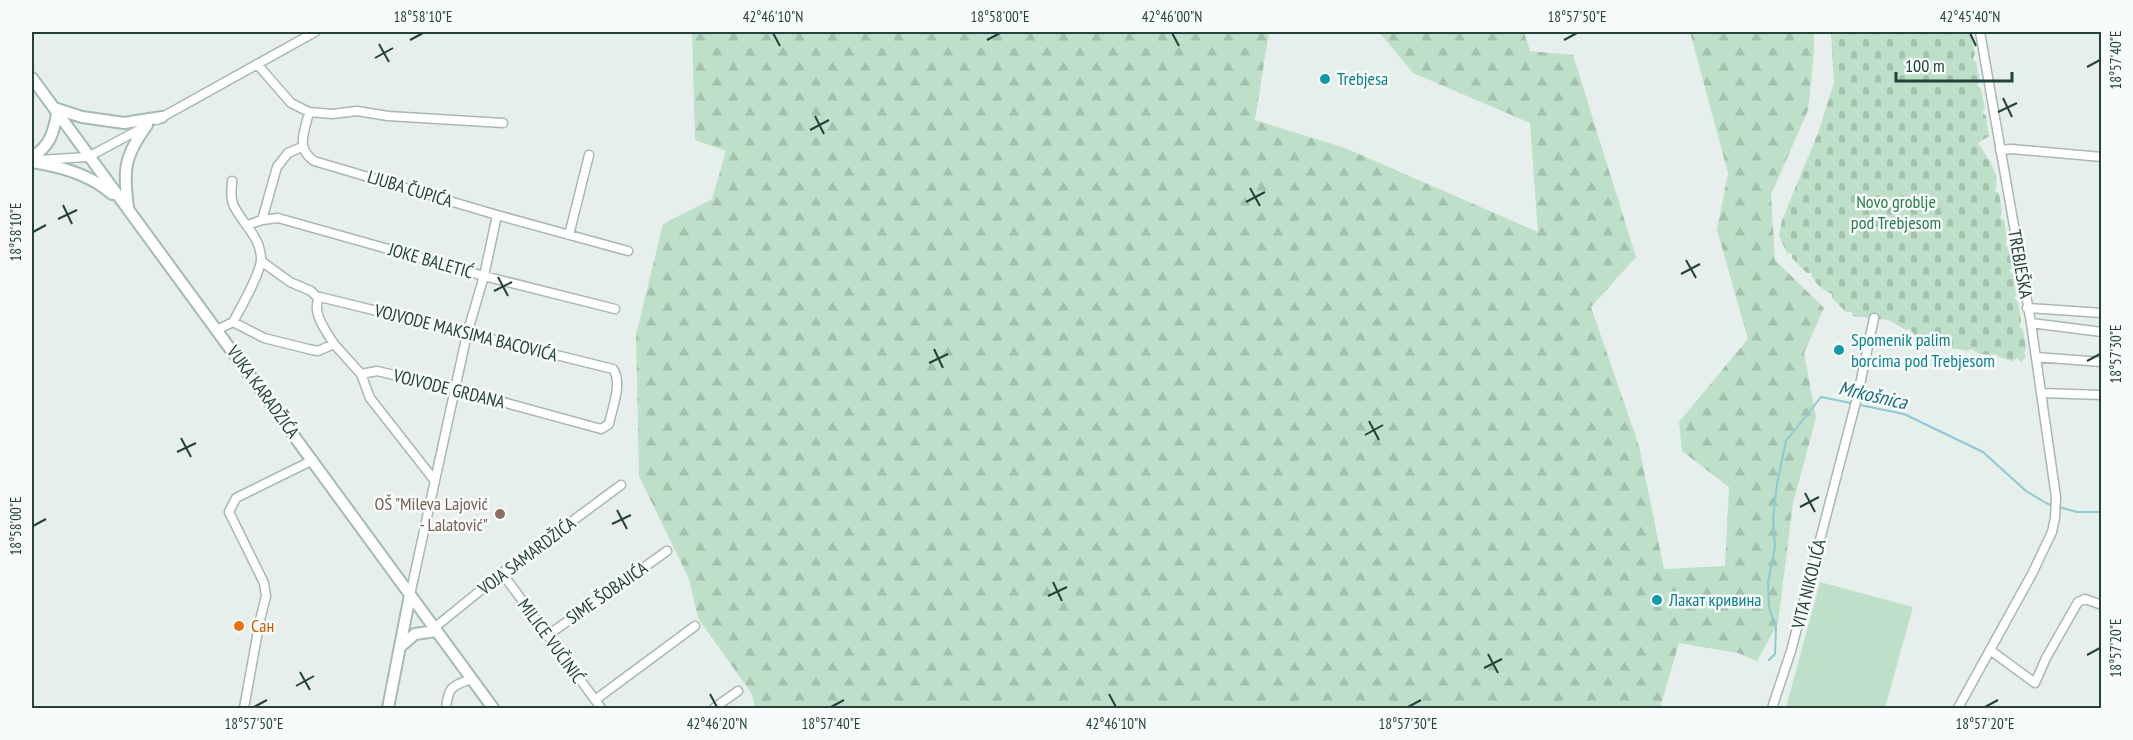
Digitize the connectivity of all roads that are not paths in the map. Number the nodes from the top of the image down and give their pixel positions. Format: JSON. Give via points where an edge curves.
{"nodes":[{"id":1,"x":315,"y":32,"type":"edge"},
{"id":2,"x":1980,"y":32,"type":"edge"},
{"id":3,"x":257,"y":64,"type":"junction"},
{"id":4,"x":32,"y":78,"type":"edge"},
{"id":5,"x":55,"y":111,"type":"junction"},
{"id":6,"x":309,"y":112,"type":"junction"},
{"id":7,"x":162,"y":117,"type":"junction"},
{"id":8,"x":503,"y":123,"type":"dead end"},
{"id":9,"x":147,"y":125,"type":"junction"},
{"id":10,"x":302,"y":147,"type":"junction"},
{"id":11,"x":2000,"y":150,"type":"junction"},
{"id":12,"x":589,"y":155,"type":"dead end"},
{"id":13,"x":88,"y":157,"type":"junction"},
{"id":14,"x":2102,"y":157,"type":"edge"},
{"id":15,"x":32,"y":160,"type":"edge"},
{"id":16,"x":232,"y":181,"type":"dead end"},
{"id":17,"x":128,"y":208,"type":"junction"},
{"id":18,"x":496,"y":215,"type":"junction"},
{"id":19,"x":262,"y":220,"type":"junction"},
{"id":20,"x":248,"y":225,"type":"junction"},
{"id":21,"x":569,"y":235,"type":"junction"},
{"id":22,"x":628,"y":251,"type":"dead end"},
{"id":23,"x":261,"y":261,"type":"junction"},
{"id":24,"x":484,"y":276,"type":"junction"},
{"id":25,"x":319,"y":298,"type":"junction"},
{"id":26,"x":2027,"y":308,"type":"junction"},
{"id":27,"x":615,"y":309,"type":"dead end"},
{"id":28,"x":2102,"y":313,"type":"edge"},
{"id":29,"x":1874,"y":318,"type":"dead end"},
{"id":30,"x":233,"y":322,"type":"junction"},
{"id":31,"x":2031,"y":323,"type":"junction"},
{"id":32,"x":217,"y":330,"type":"junction"},
{"id":33,"x":2102,"y":332,"type":"edge"},
{"id":34,"x":467,"y":334,"type":"junction"},
{"id":35,"x":334,"y":344,"type":"junction"},
{"id":36,"x":2036,"y":357,"type":"junction"},
{"id":37,"x":2102,"y":362,"type":"edge"},
{"id":38,"x":613,"y":369,"type":"joint"},
{"id":39,"x":361,"y":374,"type":"junction"},
{"id":40,"x":455,"y":389,"type":"junction"},
{"id":41,"x":2041,"y":393,"type":"junction"},
{"id":42,"x":2102,"y":394,"type":"edge"},
{"id":43,"x":312,"y":460,"type":"junction"},
{"id":44,"x":435,"y":480,"type":"junction"},
{"id":45,"x":621,"y":485,"type":"dead end"},
{"id":46,"x":667,"y":551,"type":"dead end"},
{"id":47,"x":502,"y":573,"type":"junction"},
{"id":48,"x":410,"y":596,"type":"junction"},
{"id":49,"x":2102,"y":605,"type":"edge"},
{"id":50,"x":695,"y":626,"type":"dead end"},
{"id":51,"x":435,"y":630,"type":"junction"},
{"id":52,"x":548,"y":635,"type":"junction"},
{"id":53,"x":400,"y":647,"type":"junction"},
{"id":54,"x":1990,"y":650,"type":"junction"},
{"id":55,"x":471,"y":679,"type":"junction"},
{"id":56,"x":738,"y":691,"type":"dead end"},
{"id":57,"x":595,"y":700,"type":"junction"},
{"id":58,"x":244,"y":708,"type":"edge"},
{"id":59,"x":388,"y":708,"type":"edge"},
{"id":60,"x":446,"y":708,"type":"edge"},
{"id":61,"x":493,"y":708,"type":"edge"},
{"id":62,"x":601,"y":708,"type":"edge"},
{"id":63,"x":714,"y":708,"type":"edge"},
{"id":64,"x":1772,"y":708,"type":"edge"},
{"id":65,"x":1958,"y":708,"type":"edge"}],
"edges":[{"from":1,"to":3,"type":"street"},
{"from":2,"to":11,"type":"street","name":"TREBJEŠKA"},
{"from":3,"to":6,"type":"street","via":[[291,103]]},
{"from":3,"to":7,"type":"street"},
{"from":4,"to":5,"type":"street","name":"VUKA KARADŽIĆA"},
{"from":5,"to":7,"type":"street","via":[[124,123]]},
{"from":5,"to":13,"type":"street","name":"VUKA KARADŽIĆA"},
{"from":5,"to":15,"type":"street","via":[[55,130]]},
{"from":6,"to":8,"type":"street","via":[[357,111]]},
{"from":6,"to":10,"type":"street"},
{"from":7,"to":9,"type":"street"},
{"from":9,"to":13,"type":"street"},
{"from":9,"to":17,"type":"street","via":[[128,156],[124,180]]},
{"from":10,"to":18,"type":"street","name":"LJUBA ČUPIĆA","via":[[303,153],[314,161]]},
{"from":10,"to":19,"type":"street","via":[[288,153],[277,167]]},
{"from":11,"to":14,"type":"street"},
{"from":11,"to":26,"type":"street","name":"TREBJEŠKA"},
{"from":12,"to":21,"type":"street"},
{"from":13,"to":15,"type":"street"},
{"from":13,"to":17,"type":"street","name":"VUKA KARADŽIĆA"},
{"from":15,"to":17,"type":"street","via":[[90,180]]},
{"from":16,"to":20,"type":"street","via":[[234,206]]},
{"from":17,"to":32,"type":"street","name":"VUKA KARADŽIĆA"},
{"from":18,"to":21,"type":"street","name":"LJUBA ČUPIĆA"},
{"from":18,"to":24,"type":"street"},
{"from":19,"to":20,"type":"street","name":"JOKE BALETIĆ"},
{"from":19,"to":24,"type":"street","name":"JOKE BALETIĆ","via":[[278,218]]},
{"from":20,"to":23,"type":"street"},
{"from":21,"to":22,"type":"street","name":"LJUBA ČUPIĆA"},
{"from":23,"to":25,"type":"street","name":"VOJVODE MAKSIMA BACOVIĆA"},
{"from":23,"to":30,"type":"street"},
{"from":24,"to":27,"type":"street","name":"JOKE BALETIĆ"},
{"from":24,"to":34,"type":"street"},
{"from":25,"to":34,"type":"street","name":"VOJVODE MAKSIMA BACOVIĆA"},
{"from":25,"to":35,"type":"street","via":[[319,317]]},
{"from":26,"to":28,"type":"street"},
{"from":26,"to":31,"type":"street","name":"TREBJEŠKA"},
{"from":29,"to":64,"type":"street","name":"VITA NIKOLIĆA","via":[[1791,651]]},
{"from":30,"to":32,"type":"street"},
{"from":30,"to":35,"type":"street","via":[[264,338],[308,349],[318,351]]},
{"from":31,"to":33,"type":"street"},
{"from":31,"to":36,"type":"street","name":"TREBJEŠKA"},
{"from":32,"to":43,"type":"street","name":"VUKA KARADŽIĆA"},
{"from":34,"to":38,"type":"street","name":"VOJVODE MAKSIMA BACOVIĆA"},
{"from":34,"to":40,"type":"street"},
{"from":35,"to":39,"type":"street"},
{"from":36,"to":37,"type":"street"},
{"from":36,"to":41,"type":"street","name":"TREBJEŠKA"},
{"from":38,"to":40,"type":"street","name":"VOJVODE GRDANA","via":[[618,375],[617,385],[609,424],[601,429]]},
{"from":39,"to":40,"type":"street","name":"VOJVODE GRDANA","via":[[377,371]]},
{"from":39,"to":44,"type":"street","via":[[370,398]]},
{"from":40,"to":44,"type":"street"},
{"from":41,"to":42,"type":"street"},
{"from":41,"to":54,"type":"street","name":"TREBJEŠKA","via":[[2056,497],[2055,518],[2032,574]]},
{"from":43,"to":48,"type":"street","name":"VUKA KARADŽIĆA"},
{"from":43,"to":58,"type":"street","via":[[236,498],[229,512],[264,583],[266,596]]},
{"from":44,"to":48,"type":"street"},
{"from":45,"to":47,"type":"street","name":"VOJA SAMARDŽIĆA"},
{"from":46,"to":52,"type":"street","name":"SIME ŠOBAJIĆA"},
{"from":47,"to":51,"type":"street","name":"VOJA SAMARDŽIĆA"},
{"from":47,"to":52,"type":"street","name":"MILICE VUČINIĆ"},
{"from":48,"to":51,"type":"street","name":"VUKA KARADŽIĆA"},
{"from":48,"to":53,"type":"street"},
{"from":49,"to":54,"type":"street","via":[[2085,599],[2078,603],[2035,683]]},
{"from":50,"to":57,"type":"street"},
{"from":51,"to":53,"type":"street","via":[[415,634]]},
{"from":51,"to":55,"type":"street","name":"VUKA KARADŽIĆA"},
{"from":52,"to":57,"type":"street","name":"MILICE VUČINIĆ"},
{"from":53,"to":59,"type":"street"},
{"from":54,"to":65,"type":"street"},
{"from":55,"to":60,"type":"street","via":[[452,686]]},
{"from":55,"to":61,"type":"street","name":"VUKA KARADŽIĆA"},
{"from":56,"to":63,"type":"street"},
{"from":57,"to":62,"type":"street","name":"MILICE VUČINIĆ"}]}
